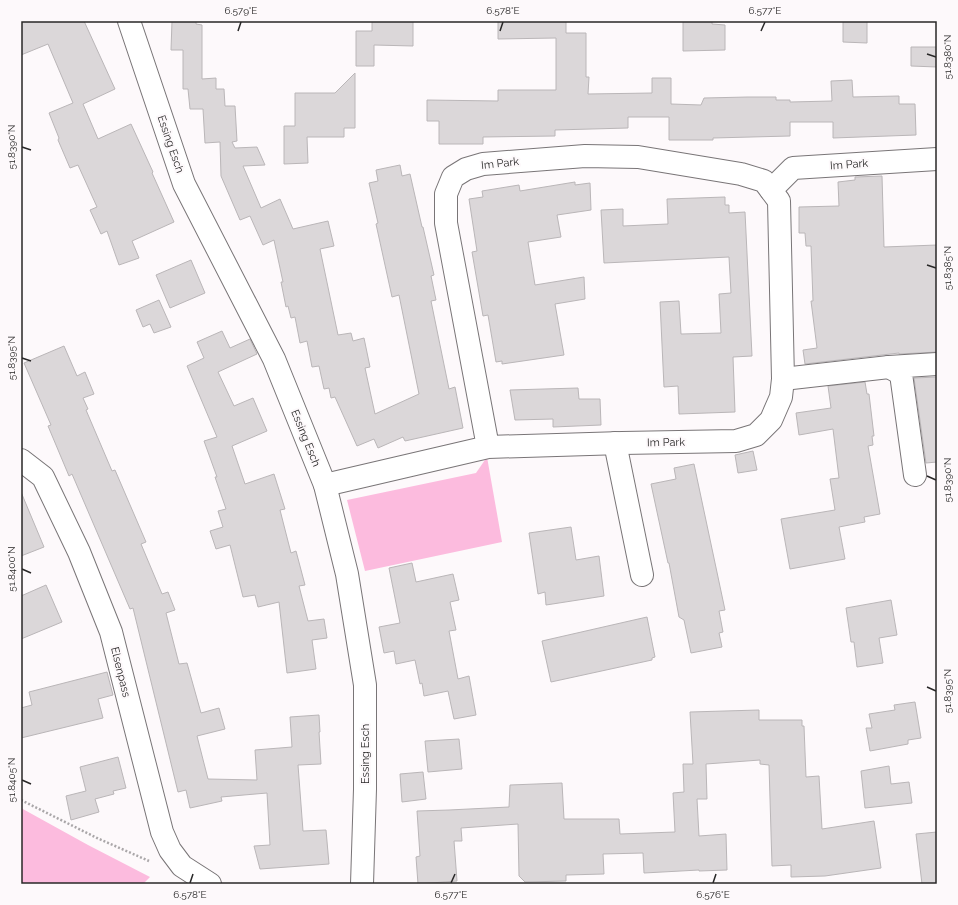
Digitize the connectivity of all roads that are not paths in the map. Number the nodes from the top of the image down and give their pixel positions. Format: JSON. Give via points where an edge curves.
{"nodes":[{"id":1,"x":129,"y":21,"type":"edge"},
{"id":2,"x":937,"y":159,"type":"edge"},
{"id":3,"x":771,"y":190,"type":"junction"},
{"id":4,"x":937,"y":364,"type":"edge"},
{"id":5,"x":890,"y":367,"type":"junction"},
{"id":6,"x":783,"y":379,"type":"junction"},
{"id":7,"x":615,"y":443,"type":"junction"},
{"id":8,"x":488,"y":447,"type":"junction"},
{"id":9,"x":21,"y":460,"type":"edge"},
{"id":10,"x":916,"y":475,"type":"dead end"},
{"id":11,"x":325,"y":485,"type":"junction"},
{"id":12,"x":642,"y":575,"type":"dead end"},
{"id":13,"x":210,"y":884,"type":"edge"},
{"id":14,"x":362,"y":884,"type":"edge"}],
"edges":[{"from":1,"to":11,"type":"street","name":"Essing Esch","via":[[184,184],[274,359]]},
{"from":2,"to":3,"type":"street","name":"Im Park","via":[[794,168]]},
{"from":3,"to":6,"type":"street","name":"Im Park","via":[[779,200]]},
{"from":3,"to":8,"type":"street","name":"Im Park","via":[[764,181],[741,174],[638,157],[585,156],[483,164],[466,169],[453,177],[446,194],[446,223]]},
{"from":4,"to":5,"type":"street"},
{"from":5,"to":6,"type":"street"},
{"from":5,"to":10,"type":"street","via":[[900,374]]},
{"from":6,"to":7,"type":"street","name":"Im Park","via":[[781,397],[771,420],[756,435],[736,441]]},
{"from":7,"to":8,"type":"street","name":"Im Park"},
{"from":7,"to":12,"type":"street"},
{"from":8,"to":11,"type":"street","name":"Im Park"},
{"from":9,"to":13,"type":"street","name":"Elsenpass","via":[[44,477],[79,552],[111,632],[162,832],[170,850],[182,866]]},
{"from":11,"to":14,"type":"street","name":"Essing Esch","via":[[347,574],[365,685]]}]}
